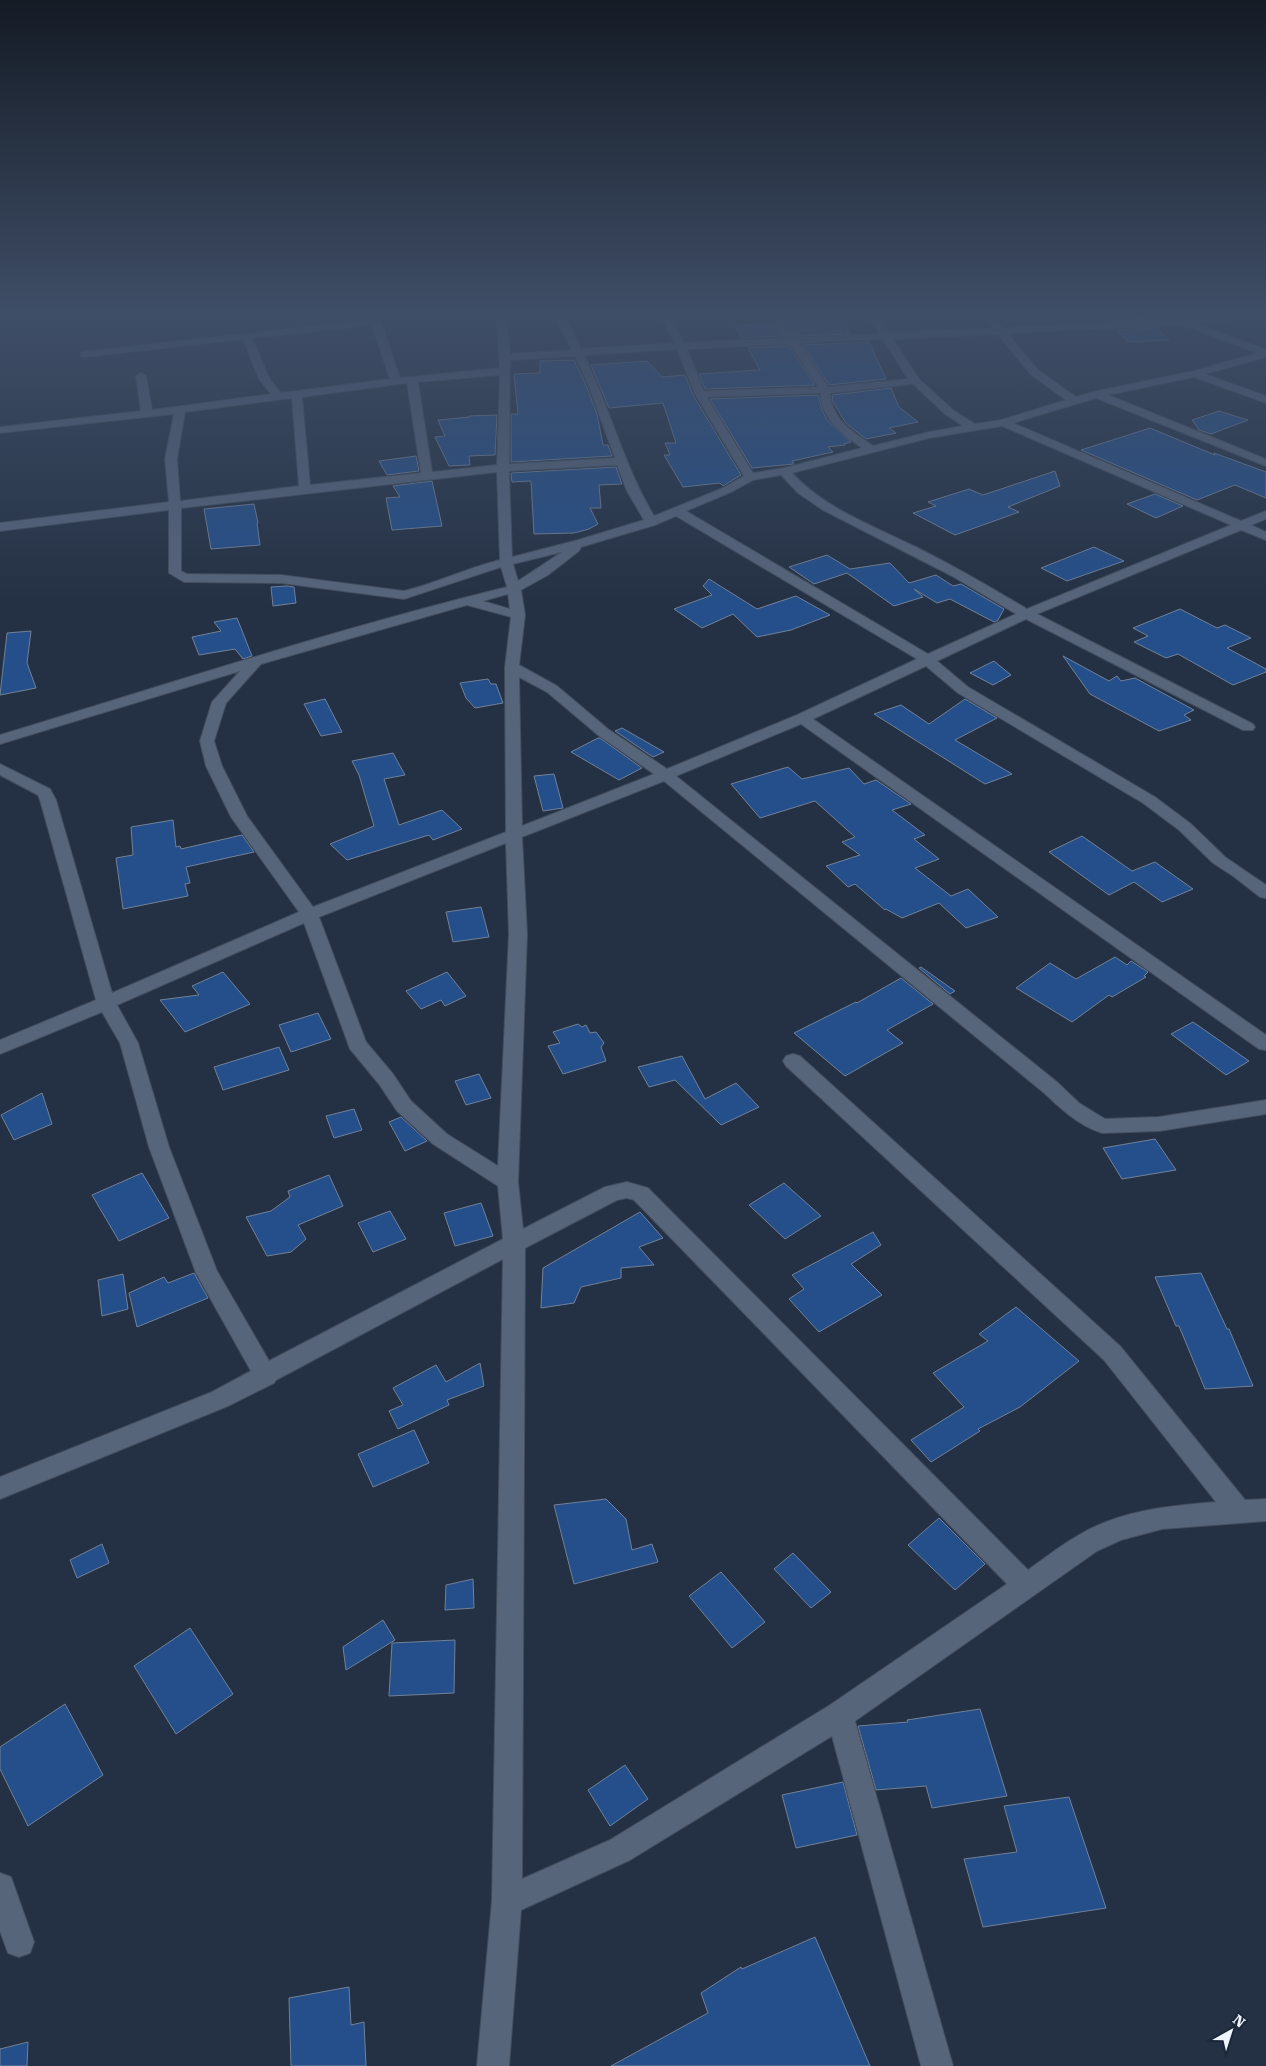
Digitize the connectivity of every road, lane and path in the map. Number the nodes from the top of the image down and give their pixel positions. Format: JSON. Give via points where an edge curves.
{"nodes":[{"id":1,"x":160,"y":412,"type":"edge"},
{"id":2,"x":180,"y":412,"type":"edge"},
{"id":3,"x":299,"y":412,"type":"edge"},
{"id":4,"x":417,"y":412,"type":"edge"},
{"id":5,"x":504,"y":412,"type":"edge"},
{"id":6,"x":602,"y":412,"type":"edge"},
{"id":7,"x":711,"y":412,"type":"edge"},
{"id":8,"x":830,"y":412,"type":"edge"},
{"id":9,"x":950,"y":412,"type":"edge"},
{"id":10,"x":1037,"y":412,"type":"edge"},
{"id":11,"x":1142,"y":412,"type":"edge"},
{"id":12,"x":147,"y":414,"type":"joint"},
{"id":13,"x":1003,"y":423,"type":"junction"},
{"id":14,"x":973,"y":428,"type":"junction"},
{"id":15,"x":0,"y":430,"type":"edge"},
{"id":16,"x":871,"y":449,"type":"junction"},
{"id":17,"x":621,"y":461,"type":"junction"},
{"id":18,"x":1266,"y":463,"type":"edge"},
{"id":19,"x":503,"y":468,"type":"junction"},
{"id":20,"x":784,"y":471,"type":"junction"},
{"id":21,"x":427,"y":476,"type":"junction"},
{"id":22,"x":750,"y":477,"type":"junction"},
{"id":23,"x":305,"y":489,"type":"junction"},
{"id":24,"x":175,"y":507,"type":"junction"},
{"id":25,"x":678,"y":511,"type":"junction"},
{"id":26,"x":1266,"y":515,"type":"edge"},
{"id":27,"x":652,"y":522,"type":"junction"},
{"id":28,"x":1242,"y":525,"type":"junction"},
{"id":29,"x":0,"y":527,"type":"edge"},
{"id":30,"x":1266,"y":536,"type":"edge"},
{"id":31,"x":582,"y":542,"type":"junction"},
{"id":32,"x":506,"y":563,"type":"junction"},
{"id":33,"x":441,"y":583,"type":"junction"},
{"id":34,"x":514,"y":589,"type":"junction"},
{"id":35,"x":460,"y":602,"type":"junction"},
{"id":36,"x":1026,"y":614,"type":"junction"},
{"id":37,"x":518,"y":615,"type":"junction"},
{"id":38,"x":928,"y":660,"type":"junction"},
{"id":39,"x":256,"y":661,"type":"junction"},
{"id":40,"x":512,"y":667,"type":"junction"},
{"id":41,"x":802,"y":718,"type":"junction"},
{"id":42,"x":1248,"y":727,"type":"dead end"},
{"id":43,"x":0,"y":740,"type":"edge"},
{"id":44,"x":0,"y":770,"type":"edge"},
{"id":45,"x":664,"y":774,"type":"junction"},
{"id":46,"x":514,"y":833,"type":"junction"},
{"id":47,"x":1266,"y":893,"type":"edge"},
{"id":48,"x":309,"y":914,"type":"junction"},
{"id":49,"x":106,"y":1003,"type":"junction"},
{"id":50,"x":1266,"y":1044,"type":"edge"},
{"id":51,"x":0,"y":1047,"type":"edge"},
{"id":52,"x":794,"y":1061,"type":"dead end"},
{"id":53,"x":1266,"y":1108,"type":"edge"},
{"id":54,"x":508,"y":1182,"type":"junction"},
{"id":55,"x":514,"y":1243,"type":"junction"},
{"id":56,"x":266,"y":1376,"type":"junction"},
{"id":57,"x":0,"y":1486,"type":"edge"},
{"id":58,"x":1253,"y":1512,"type":"edge"},
{"id":59,"x":1027,"y":1587,"type":"junction"},
{"id":60,"x":840,"y":1714,"type":"junction"},
{"id":61,"x":0,"y":1888,"type":"edge"},
{"id":62,"x":507,"y":1901,"type":"junction"},
{"id":63,"x":19,"y":1942,"type":"dead end"},
{"id":64,"x":493,"y":2066,"type":"edge"},
{"id":65,"x":937,"y":2066,"type":"edge"}],
"edges":[{"from":1,"to":12,"type":"street"},
{"from":2,"to":24,"type":"street","via":[[171,459]]},
{"from":3,"to":23,"type":"street"},
{"from":4,"to":21,"type":"street"},
{"from":5,"to":19,"type":"street"},
{"from":6,"to":17,"type":"street"},
{"from":7,"to":22,"type":"street"},
{"from":8,"to":16,"type":"street","via":[[836,425]]},
{"from":9,"to":14,"type":"street"},
{"from":10,"to":13,"type":"street"},
{"from":11,"to":18,"type":"street"},
{"from":12,"to":15,"type":"street"},
{"from":13,"to":14,"type":"street"},
{"from":13,"to":28,"type":"street"},
{"from":14,"to":16,"type":"street"},
{"from":16,"to":20,"type":"street"},
{"from":17,"to":19,"type":"street"},
{"from":17,"to":27,"type":"street","via":[[633,491]]},
{"from":19,"to":21,"type":"street"},
{"from":19,"to":32,"type":"street"},
{"from":20,"to":22,"type":"street"},
{"from":20,"to":36,"type":"street","via":[[802,491],[827,507],[956,573]]},
{"from":21,"to":23,"type":"street"},
{"from":22,"to":25,"type":"street"},
{"from":23,"to":24,"type":"street"},
{"from":24,"to":29,"type":"street"},
{"from":24,"to":33,"type":"street","via":[[175,573],[184,578],[288,580],[404,595]]},
{"from":25,"to":27,"type":"street"},
{"from":25,"to":38,"type":"street"},
{"from":26,"to":28,"type":"street"},
{"from":27,"to":31,"type":"street"},
{"from":28,"to":30,"type":"street"},
{"from":28,"to":36,"type":"street"},
{"from":31,"to":32,"type":"street"},
{"from":31,"to":34,"type":"street","via":[[543,572]]},
{"from":32,"to":33,"type":"street"},
{"from":32,"to":34,"type":"street"},
{"from":33,"to":35,"type":"street"},
{"from":34,"to":35,"type":"street"},
{"from":34,"to":37,"type":"street"},
{"from":35,"to":37,"type":"street"},
{"from":35,"to":39,"type":"street"},
{"from":36,"to":38,"type":"street"},
{"from":36,"to":42,"type":"street"},
{"from":37,"to":40,"type":"street"},
{"from":38,"to":41,"type":"street"},
{"from":38,"to":47,"type":"street","via":[[963,690],[1149,800],[1185,827],[1219,860]]},
{"from":39,"to":43,"type":"street"},
{"from":39,"to":48,"type":"street","via":[[218,702],[207,741],[214,766],[239,817]]},
{"from":40,"to":45,"type":"street","via":[[552,689],[603,732]]},
{"from":40,"to":46,"type":"street"},
{"from":41,"to":45,"type":"street"},
{"from":41,"to":50,"type":"street"},
{"from":44,"to":49,"type":"street","via":[[44,792],[48,800]]},
{"from":45,"to":46,"type":"street"},
{"from":45,"to":53,"type":"street","via":[[1072,1108],[1102,1126],[1159,1124]]},
{"from":46,"to":48,"type":"street"},
{"from":46,"to":54,"type":"street","via":[[518,934]]},
{"from":48,"to":49,"type":"street"},
{"from":48,"to":54,"type":"street","via":[[357,1044],[404,1106],[440,1139]]},
{"from":49,"to":51,"type":"street"},
{"from":49,"to":56,"type":"street","via":[[129,1044],[159,1147],[207,1273]]},
{"from":52,"to":58,"type":"street","via":[[1112,1353]]},
{"from":54,"to":55,"type":"street"},
{"from":55,"to":56,"type":"street"},
{"from":55,"to":59,"type":"street","via":[[612,1193],[627,1190],[641,1194]]},
{"from":55,"to":62,"type":"street"},
{"from":56,"to":57,"type":"street","via":[[220,1399]]},
{"from":58,"to":59,"type":"street","via":[[1162,1518],[1117,1529],[1088,1543]]},
{"from":59,"to":60,"type":"street"},
{"from":60,"to":62,"type":"street","via":[[620,1850]]},
{"from":60,"to":65,"type":"street"},
{"from":61,"to":63,"type":"street"},
{"from":62,"to":64,"type":"street"}]}
